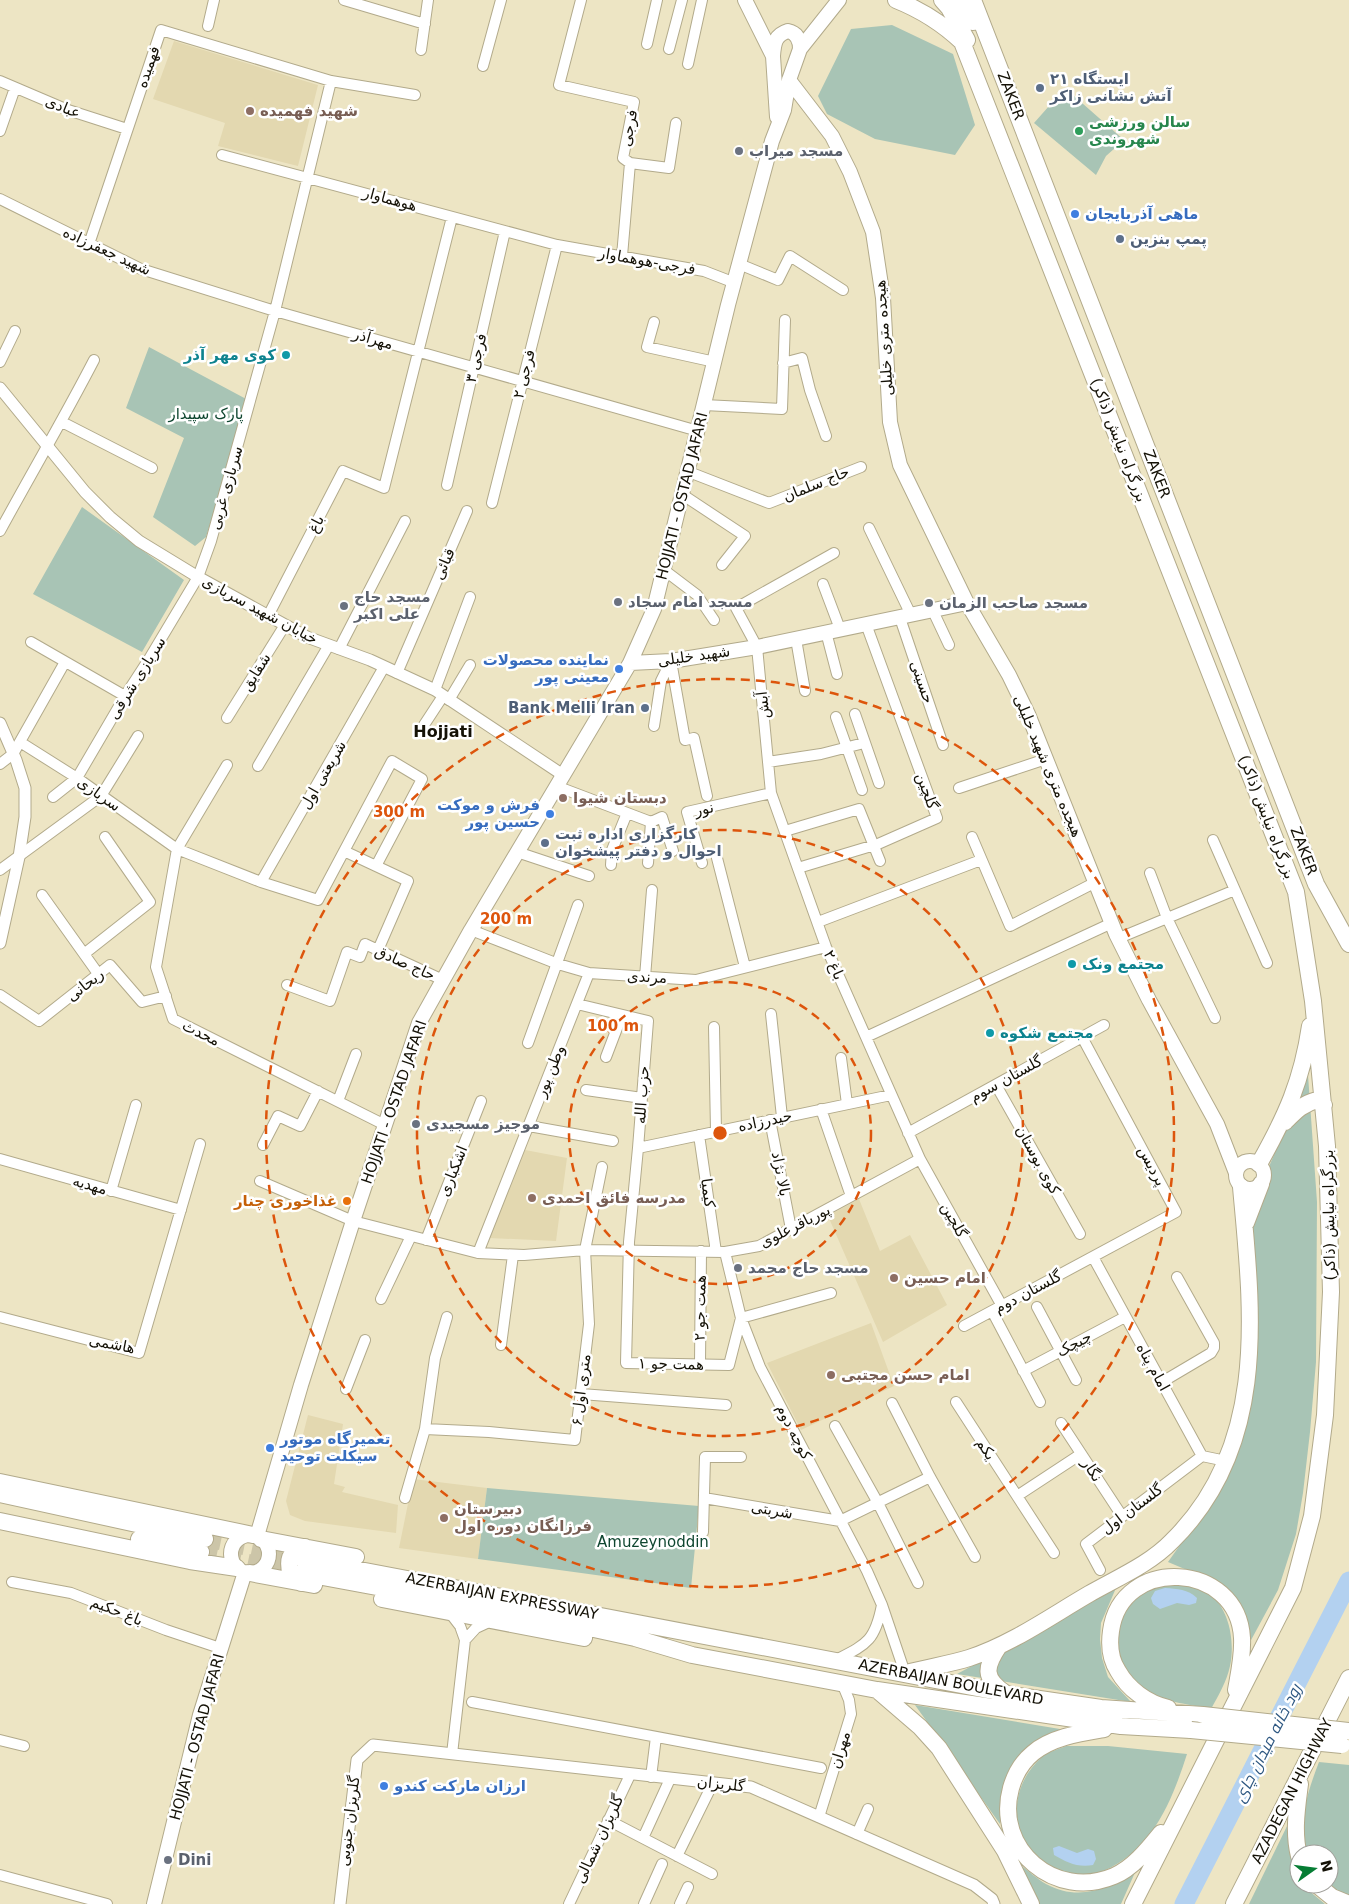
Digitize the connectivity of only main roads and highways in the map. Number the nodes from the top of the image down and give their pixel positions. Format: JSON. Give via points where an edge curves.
{"nodes":[{"id":1,"x":745,"y":0,"type":"edge"},
{"id":2,"x":838,"y":0,"type":"edge"},
{"id":3,"x":896,"y":0,"type":"edge"},
{"id":4,"x":937,"y":0,"type":"edge"},
{"id":5,"x":942,"y":0,"type":"edge"},
{"id":6,"x":969,"y":1,"type":"edge"},
{"id":7,"x":962,"y":42,"type":"junction"},
{"id":8,"x":800,"y":49,"type":"junction"},
{"id":9,"x":773,"y":56,"type":"junction"},
{"id":10,"x":789,"y":80,"type":"junction"},
{"id":11,"x":980,"y":84,"type":"junction"},
{"id":12,"x":778,"y":128,"type":"junction"},
{"id":13,"x":967,"y":603,"type":"junction"},
{"id":14,"x":630,"y":663,"type":"junction"},
{"id":15,"x":1349,"y":944,"type":"edge"},
{"id":16,"x":1313,"y":1001,"type":"junction"},
{"id":17,"x":1324,"y":1105,"type":"junction"},
{"id":18,"x":1217,"y":1124,"type":"junction"},
{"id":19,"x":1280,"y":1127,"type":"junction"},
{"id":20,"x":1252,"y":1163,"type":"junction"},
{"id":21,"x":1239,"y":1180,"type":"junction"},
{"id":22,"x":1261,"y":1184,"type":"junction"},
{"id":23,"x":1245,"y":1228,"type":"junction"},
{"id":24,"x":0,"y":1482,"type":"edge"},
{"id":25,"x":0,"y":1494,"type":"edge"},
{"id":26,"x":0,"y":1511,"type":"edge"},
{"id":27,"x":0,"y":1521,"type":"edge"},
{"id":28,"x":199,"y":1523,"type":"junction"},
{"id":29,"x":257,"y":1537,"type":"junction"},
{"id":30,"x":199,"y":1551,"type":"junction"},
{"id":31,"x":302,"y":1565,"type":"junction"},
{"id":32,"x":244,"y":1571,"type":"junction"},
{"id":33,"x":702,"y":1634,"type":"joint"},
{"id":34,"x":999,"y":1646,"type":"junction"},
{"id":35,"x":692,"y":1655,"type":"junction"},
{"id":36,"x":905,"y":1673,"type":"junction"},
{"id":37,"x":1349,"y":1678,"type":"edge"},
{"id":38,"x":877,"y":1690,"type":"junction"},
{"id":39,"x":1005,"y":1693,"type":"junction"},
{"id":40,"x":1234,"y":1705,"type":"junction"},
{"id":41,"x":1203,"y":1715,"type":"junction"},
{"id":42,"x":1121,"y":1726,"type":"junction"},
{"id":43,"x":1347,"y":1742,"type":"edge"},
{"id":44,"x":1302,"y":1772,"type":"junction"},
{"id":45,"x":1179,"y":1812,"type":"junction"},
{"id":46,"x":1296,"y":1844,"type":"edge"},
{"id":47,"x":1328,"y":1894,"type":"edge"},
{"id":48,"x":154,"y":1904,"type":"edge"},
{"id":49,"x":1031,"y":1904,"type":"edge"},
{"id":50,"x":1133,"y":1904,"type":"edge"},
{"id":51,"x":1234,"y":1904,"type":"edge"},
{"id":52,"x":1349,"y":1904,"type":"edge"}],
"edges":[{"from":1,"to":9,"type":"main road"},
{"from":2,"to":8,"type":"main road","name":"HOJJATI - OSTAD JAFARI"},
{"from":3,"to":7,"type":"highway","name":"بزرگراه نیایش (ذاکر)","via":[[932,18]]},
{"from":4,"to":7,"type":"highway","via":[[936,6]]},
{"from":5,"to":11,"type":"highway","via":[[972,50],[980,72]]},
{"from":6,"to":15,"type":"highway","name":"ZAKER","via":[[1003,75],[1316,884]]},
{"from":7,"to":11,"type":"highway","name":"بزرگراه نیایش (ذاکر)"},
{"from":8,"to":9,"type":"main road","via":[[796,35],[788,30],[775,40]]},
{"from":8,"to":10,"type":"main road","name":"HOJJATI - OSTAD JAFARI"},
{"from":9,"to":12,"type":"main road"},
{"from":10,"to":12,"type":"main road","name":"HOJJATI - OSTAD JAFARI"},
{"from":10,"to":13,"type":"main road","name":"هیجده متری خلیلی","via":[[832,136],[873,232],[883,298],[890,422],[900,465]]},
{"from":11,"to":16,"type":"highway","name":"بزرگراه نیایش (ذاکر)","via":[[1296,892]]},
{"from":12,"to":14,"type":"main road","name":"HOJJATI - OSTAD JAFARI","via":[[739,264],[654,609]]},
{"from":13,"to":14,"type":"main road","name":"شهید خلیلی","via":[[757,647],[671,661]]},
{"from":13,"to":18,"type":"main road","name":"هیجده متری شهید خلیلی","via":[[1028,714],[1118,938]]},
{"from":14,"to":29,"type":"main road","name":"HOJJATI - OSTAD JAFARI","via":[[470,930],[419,1023],[353,1221]]},
{"from":16,"to":17,"type":"highway","name":"بزرگراه نیایش (ذاکر)"},
{"from":16,"to":19,"type":"highway","via":[[1297,1087]]},
{"from":17,"to":19,"type":"highway","via":[[1317,1100],[1307,1103]]},
{"from":17,"to":40,"type":"highway","name":"بزرگراه نیایش (ذاکر)","via":[[1331,1292],[1325,1415],[1312,1516],[1293,1588]]},
{"from":18,"to":20,"type":"main road","name":"هیجده متری شهید خلیلی"},
{"from":18,"to":21,"type":"main road","name":"هیجده متری شهید خلیلی"},
{"from":19,"to":20,"type":"highway"},
{"from":20,"to":21,"type":"main road","via":[[1238,1168]]},
{"from":20,"to":22,"type":"main road","via":[[1264,1170]]},
{"from":21,"to":22,"type":"main road","via":[[1252,1189]]},
{"from":21,"to":23,"type":"highway"},
{"from":22,"to":23,"type":"highway"},
{"from":23,"to":34,"type":"highway","via":[[1250,1291],[1250,1347],[1245,1396],[1234,1440],[1218,1479],[1195,1515],[1172,1542],[1147,1560]]},
{"from":24,"to":28,"type":"highway"},
{"from":25,"to":30,"type":"highway"},
{"from":26,"to":30,"type":"highway"},
{"from":27,"to":30,"type":"highway"},
{"from":28,"to":29,"type":"highway"},
{"from":28,"to":30,"type":"highway","via":[[207,1532],[209,1542],[207,1552],[199,1558]]},
{"from":29,"to":31,"type":"highway"},
{"from":29,"to":32,"type":"main road","via":[[268,1548],[268,1559],[261,1569]]},
{"from":29,"to":32,"type":"main road","via":[[245,1536],[233,1546],[231,1554]]},
{"from":30,"to":32,"type":"highway"},
{"from":31,"to":32,"type":"highway"},
{"from":31,"to":33,"type":"highway","name":"AZERBAIJAN EXPRESSWAY"},
{"from":31,"to":35,"type":"highway","name":"AZERBAIJAN EXPRESSWAY","via":[[635,1638]]},
{"from":31,"to":35,"type":"highway","via":[[450,1613]]},
{"from":32,"to":48,"type":"main road","name":"HOJJATI - OSTAD JAFARI","via":[[200,1715]]},
{"from":33,"to":36,"type":"highway","name":"AZERBAIJAN BOULEVARD"},
{"from":34,"to":36,"type":"highway","via":[[968,1658]]},
{"from":34,"to":39,"type":"highway","via":[[991,1658],[988,1672],[993,1684]]},
{"from":35,"to":38,"type":"highway","name":"AZERBAIJAN BOULEVARD"},
{"from":36,"to":39,"type":"highway","name":"AZERBAIJAN BOULEVARD"},
{"from":37,"to":44,"type":"highway","name":"AZADEGAN HIGHWAY"},
{"from":38,"to":42,"type":"highway","name":"AZERBAIJAN BOULEVARD"},
{"from":38,"to":49,"type":"highway","via":[[939,1748],[1006,1850]]},
{"from":39,"to":41,"type":"highway","name":"AZERBAIJAN BOULEVARD","via":[[1101,1708]]},
{"from":40,"to":41,"type":"highway","via":[[1242,1637],[1237,1614],[1224,1595],[1205,1582],[1184,1576],[1161,1578],[1140,1585],[1123,1600],[1112,1620],[1109,1643],[1114,1665],[1125,1684],[1142,1697],[1164,1707]]},
{"from":40,"to":45,"type":"highway"},
{"from":41,"to":43,"type":"highway","bridge":true},
{"from":42,"to":43,"type":"highway","name":"AZERBAIJAN BOULEVARD","bridge":true},
{"from":42,"to":45,"type":"highway","via":[[1053,1741],[1033,1753],[1016,1773],[1008,1802],[1010,1828],[1022,1852],[1041,1871],[1065,1882],[1091,1883],[1116,1875],[1143,1855]]},
{"from":44,"to":46,"type":"highway","via":[[1295,1821]]},
{"from":44,"to":51,"type":"highway","name":"AZADEGAN HIGHWAY"},
{"from":45,"to":50,"type":"highway"},
{"from":47,"to":52,"type":"highway"}]}
